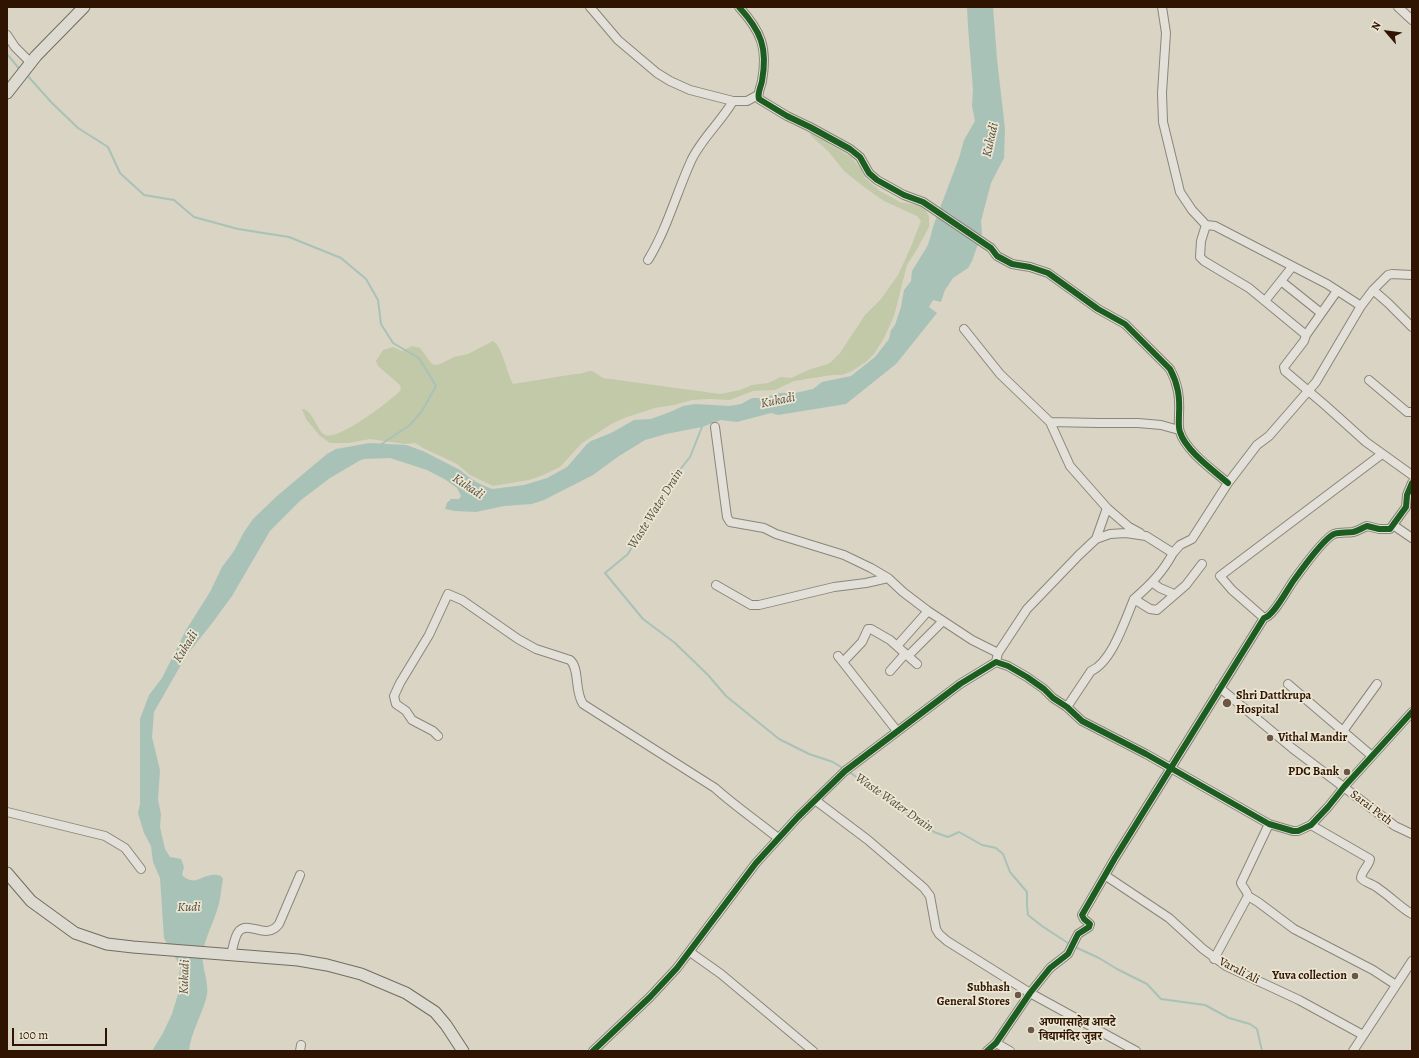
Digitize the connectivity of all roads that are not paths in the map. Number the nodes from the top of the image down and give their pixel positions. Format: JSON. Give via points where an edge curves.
{"nodes":[{"id":1,"x":84,"y":7,"type":"edge"},
{"id":2,"x":590,"y":7,"type":"edge"},
{"id":3,"x":739,"y":7,"type":"edge"},
{"id":4,"x":1162,"y":7,"type":"edge"},
{"id":5,"x":1398,"y":7,"type":"edge"},
{"id":6,"x":1412,"y":20,"type":"edge"},
{"id":7,"x":7,"y":35,"type":"edge"},
{"id":8,"x":25,"y":70,"type":"junction"},
{"id":9,"x":7,"y":93,"type":"edge"},
{"id":10,"x":758,"y":96,"type":"junction"},
{"id":11,"x":733,"y":101,"type":"junction"},
{"id":12,"x":1206,"y":225,"type":"junction"},
{"id":13,"x":648,"y":260,"type":"dead end"},
{"id":14,"x":1292,"y":267,"type":"junction"},
{"id":15,"x":1412,"y":275,"type":"edge"},
{"id":16,"x":1281,"y":282,"type":"junction"},
{"id":17,"x":1373,"y":290,"type":"junction"},
{"id":18,"x":1337,"y":291,"type":"junction"},
{"id":19,"x":1265,"y":301,"type":"junction"},
{"id":20,"x":1361,"y":306,"type":"junction"},
{"id":21,"x":1321,"y":313,"type":"junction"},
{"id":22,"x":1412,"y":327,"type":"edge"},
{"id":23,"x":964,"y":329,"type":"dead end"},
{"id":24,"x":1306,"y":335,"type":"junction"},
{"id":25,"x":1369,"y":380,"type":"dead end"},
{"id":26,"x":1308,"y":391,"type":"junction"},
{"id":27,"x":1412,"y":412,"type":"edge"},
{"id":28,"x":1050,"y":422,"type":"junction"},
{"id":29,"x":715,"y":427,"type":"dead end"},
{"id":30,"x":1179,"y":430,"type":"junction"},
{"id":31,"x":1382,"y":454,"type":"junction"},
{"id":32,"x":1412,"y":475,"type":"edge"},
{"id":33,"x":1228,"y":483,"type":"junction"},
{"id":34,"x":1412,"y":483,"type":"edge"},
{"id":35,"x":1107,"y":508,"type":"junction"},
{"id":36,"x":1393,"y":525,"type":"junction"},
{"id":37,"x":1146,"y":536,"type":"junction"},
{"id":38,"x":1412,"y":538,"type":"edge"},
{"id":39,"x":1096,"y":539,"type":"junction"},
{"id":40,"x":1173,"y":553,"type":"junction"},
{"id":41,"x":1202,"y":564,"type":"dead end"},
{"id":42,"x":888,"y":578,"type":"junction"},
{"id":43,"x":1153,"y":583,"type":"junction"},
{"id":44,"x":716,"y":585,"type":"dead end"},
{"id":45,"x":1174,"y":594,"type":"junction"},
{"id":46,"x":1134,"y":599,"type":"junction"},
{"id":47,"x":928,"y":611,"type":"junction"},
{"id":48,"x":1264,"y":618,"type":"junction"},
{"id":49,"x":943,"y":621,"type":"junction"},
{"id":50,"x":897,"y":646,"type":"junction"},
{"id":51,"x":998,"y":653,"type":"junction"},
{"id":52,"x":907,"y":655,"type":"junction"},
{"id":53,"x":996,"y":662,"type":"junction"},
{"id":54,"x":917,"y":664,"type":"dead end"},
{"id":55,"x":890,"y":671,"type":"dead end"},
{"id":56,"x":1288,"y":684,"type":"dead end"},
{"id":57,"x":1377,"y":684,"type":"dead end"},
{"id":58,"x":1220,"y":688,"type":"junction"},
{"id":59,"x":1067,"y":707,"type":"junction"},
{"id":60,"x":1412,"y":712,"type":"edge"},
{"id":61,"x":898,"y":731,"type":"junction"},
{"id":62,"x":1343,"y":731,"type":"junction"},
{"id":63,"x":438,"y":736,"type":"dead end"},
{"id":64,"x":1372,"y":756,"type":"junction"},
{"id":65,"x":1172,"y":768,"type":"junction"},
{"id":66,"x":1344,"y":787,"type":"junction"},
{"id":67,"x":815,"y":800,"type":"junction"},
{"id":68,"x":7,"y":812,"type":"edge"},
{"id":69,"x":1269,"y":824,"type":"junction"},
{"id":70,"x":1311,"y":825,"type":"junction"},
{"id":71,"x":1412,"y":834,"type":"edge"},
{"id":72,"x":778,"y":838,"type":"junction"},
{"id":73,"x":141,"y":869,"type":"dead end"},
{"id":74,"x":7,"y":873,"type":"edge"},
{"id":75,"x":300,"y":875,"type":"dead end"},
{"id":76,"x":1106,"y":876,"type":"junction"},
{"id":77,"x":1248,"y":896,"type":"junction"},
{"id":78,"x":1412,"y":914,"type":"edge"},
{"id":79,"x":690,"y":952,"type":"junction"},
{"id":80,"x":228,"y":955,"type":"junction"},
{"id":81,"x":1214,"y":958,"type":"junction"},
{"id":82,"x":1412,"y":961,"type":"edge"},
{"id":83,"x":1396,"y":985,"type":"junction"},
{"id":84,"x":1030,"y":992,"type":"junction"},
{"id":85,"x":1363,"y":1035,"type":"junction"},
{"id":86,"x":996,"y":1043,"type":"junction"},
{"id":87,"x":463,"y":1051,"type":"edge"},
{"id":88,"x":593,"y":1051,"type":"edge"},
{"id":89,"x":813,"y":1051,"type":"edge"},
{"id":90,"x":987,"y":1051,"type":"edge"},
{"id":91,"x":1010,"y":1051,"type":"edge"},
{"id":92,"x":1136,"y":1051,"type":"edge"},
{"id":93,"x":1353,"y":1051,"type":"edge"}],
"edges":[{"from":1,"to":8,"type":"main road"},
{"from":2,"to":11,"type":"street","via":[[618,40],[657,73],[690,90]]},
{"from":3,"to":10,"type":"street","via":[[762,40],[764,65]]},
{"from":4,"to":12,"type":"street","via":[[1166,33],[1162,122],[1180,192]]},
{"from":5,"to":6,"type":"street"},
{"from":7,"to":8,"type":"street"},
{"from":8,"to":9,"type":"main road"},
{"from":10,"to":11,"type":"street","via":[[747,101]]},
{"from":10,"to":30,"type":"street","via":[[787,116],[850,149],[860,157],[869,173],[877,180],[923,202],[991,248],[1002,260],[1048,273],[1098,309],[1124,324],[1170,369],[1175,378],[1180,404]]},
{"from":11,"to":13,"type":"street","via":[[692,160],[663,232]]},
{"from":12,"to":14,"type":"street","via":[[1215,226]]},
{"from":12,"to":19,"type":"street","via":[[1200,257]]},
{"from":14,"to":16,"type":"street"},
{"from":14,"to":18,"type":"street"},
{"from":15,"to":17,"type":"street","via":[[1388,275]]},
{"from":16,"to":19,"type":"street"},
{"from":16,"to":21,"type":"street"},
{"from":17,"to":20,"type":"street"},
{"from":17,"to":22,"type":"street"},
{"from":18,"to":20,"type":"street"},
{"from":18,"to":21,"type":"street"},
{"from":19,"to":24,"type":"street"},
{"from":20,"to":26,"type":"street","via":[[1328,363]]},
{"from":21,"to":24,"type":"street"},
{"from":23,"to":28,"type":"street","via":[[1000,374]]},
{"from":24,"to":26,"type":"street","via":[[1284,367],[1285,371]]},
{"from":25,"to":27,"type":"street","via":[[1407,412]]},
{"from":26,"to":31,"type":"street"},
{"from":26,"to":33,"type":"street","via":[[1269,436],[1257,445]]},
{"from":28,"to":30,"type":"street","via":[[1138,423]]},
{"from":28,"to":35,"type":"street","via":[[1070,466]]},
{"from":29,"to":42,"type":"street","via":[[727,517],[730,522],[764,528],[844,555]]},
{"from":30,"to":33,"type":"street","via":[[1192,451]]},
{"from":31,"to":32,"type":"street"},
{"from":31,"to":48,"type":"street","via":[[1220,576]]},
{"from":33,"to":40,"type":"street","via":[[1192,539],[1180,545]]},
{"from":34,"to":36,"type":"street","via":[[1406,507]]},
{"from":35,"to":37,"type":"street","via":[[1129,527]]},
{"from":35,"to":39,"type":"street"},
{"from":36,"to":38,"type":"street"},
{"from":36,"to":48,"type":"street","via":[[1390,529],[1367,526],[1331,536],[1298,575],[1273,612]]},
{"from":37,"to":39,"type":"street","via":[[1115,533]]},
{"from":37,"to":40,"type":"street"},
{"from":39,"to":51,"type":"street","via":[[1027,610]]},
{"from":40,"to":43,"type":"street"},
{"from":41,"to":45,"type":"street","via":[[1186,585]]},
{"from":42,"to":44,"type":"street","via":[[834,586],[759,605],[751,604]]},
{"from":42,"to":47,"type":"street"},
{"from":43,"to":45,"type":"street"},
{"from":43,"to":46,"type":"street"},
{"from":45,"to":46,"type":"street","via":[[1157,610]]},
{"from":46,"to":59,"type":"street","via":[[1116,643],[1097,668],[1091,671]]},
{"from":47,"to":49,"type":"street"},
{"from":47,"to":50,"type":"street"},
{"from":48,"to":58,"type":"street"},
{"from":49,"to":51,"type":"street"},
{"from":49,"to":52,"type":"street"},
{"from":50,"to":52,"type":"street"},
{"from":50,"to":61,"type":"street","via":[[871,629],[862,642],[841,659]]},
{"from":51,"to":53,"type":"street"},
{"from":52,"to":54,"type":"street"},
{"from":52,"to":55,"type":"street"},
{"from":53,"to":59,"type":"street","via":[[1027,677]]},
{"from":53,"to":61,"type":"street","via":[[960,684]]},
{"from":56,"to":62,"type":"street"},
{"from":57,"to":62,"type":"street"},
{"from":58,"to":65,"type":"street"},
{"from":58,"to":66,"type":"street","name":"Sarai Peth","via":[[1286,744]]},
{"from":59,"to":65,"type":"street","via":[[1082,721]]},
{"from":60,"to":64,"type":"street"},
{"from":61,"to":67,"type":"street","via":[[845,770]]},
{"from":62,"to":64,"type":"street"},
{"from":63,"to":72,"type":"street","via":[[412,720],[406,711],[396,704],[394,696],[429,635],[448,594],[462,600],[536,649],[573,662],[579,699],[583,704],[711,785]]},
{"from":64,"to":66,"type":"street"},
{"from":65,"to":69,"type":"street"},
{"from":65,"to":76,"type":"street"},
{"from":66,"to":70,"type":"street"},
{"from":66,"to":71,"type":"street","name":"Sarai Peth","via":[[1395,826]]},
{"from":67,"to":72,"type":"street"},
{"from":67,"to":84,"type":"street","via":[[868,840],[924,888],[930,896],[939,934]]},
{"from":68,"to":73,"type":"street","via":[[105,836],[125,848]]},
{"from":69,"to":70,"type":"street","via":[[1293,831]]},
{"from":69,"to":77,"type":"street","via":[[1241,883]]},
{"from":70,"to":78,"type":"street","via":[[1370,858],[1370,863],[1362,873],[1363,881],[1378,888]]},
{"from":72,"to":79,"type":"street","via":[[756,863]]},
{"from":74,"to":80,"type":"main road","via":[[31,901],[74,933],[107,944]]},
{"from":75,"to":80,"type":"street","via":[[276,929],[240,930]]},
{"from":76,"to":81,"type":"street","name":"Varali Ali","via":[[1168,918]]},
{"from":76,"to":84,"type":"street","via":[[1082,915],[1090,924],[1089,927],[1078,934],[1068,954],[1050,968]]},
{"from":77,"to":81,"type":"street"},
{"from":77,"to":83,"type":"street","via":[[1294,928]]},
{"from":79,"to":88,"type":"street","via":[[650,997]]},
{"from":79,"to":89,"type":"street","via":[[721,974]]},
{"from":80,"to":87,"type":"main road","via":[[306,961],[361,974],[406,993],[435,1012]]},
{"from":81,"to":85,"type":"street","name":"Varali Ali"},
{"from":82,"to":83,"type":"street"},
{"from":83,"to":85,"type":"street"},
{"from":84,"to":86,"type":"street"},
{"from":84,"to":92,"type":"street"},
{"from":85,"to":93,"type":"street"},
{"from":86,"to":90,"type":"street"},
{"from":86,"to":91,"type":"street"}]}
